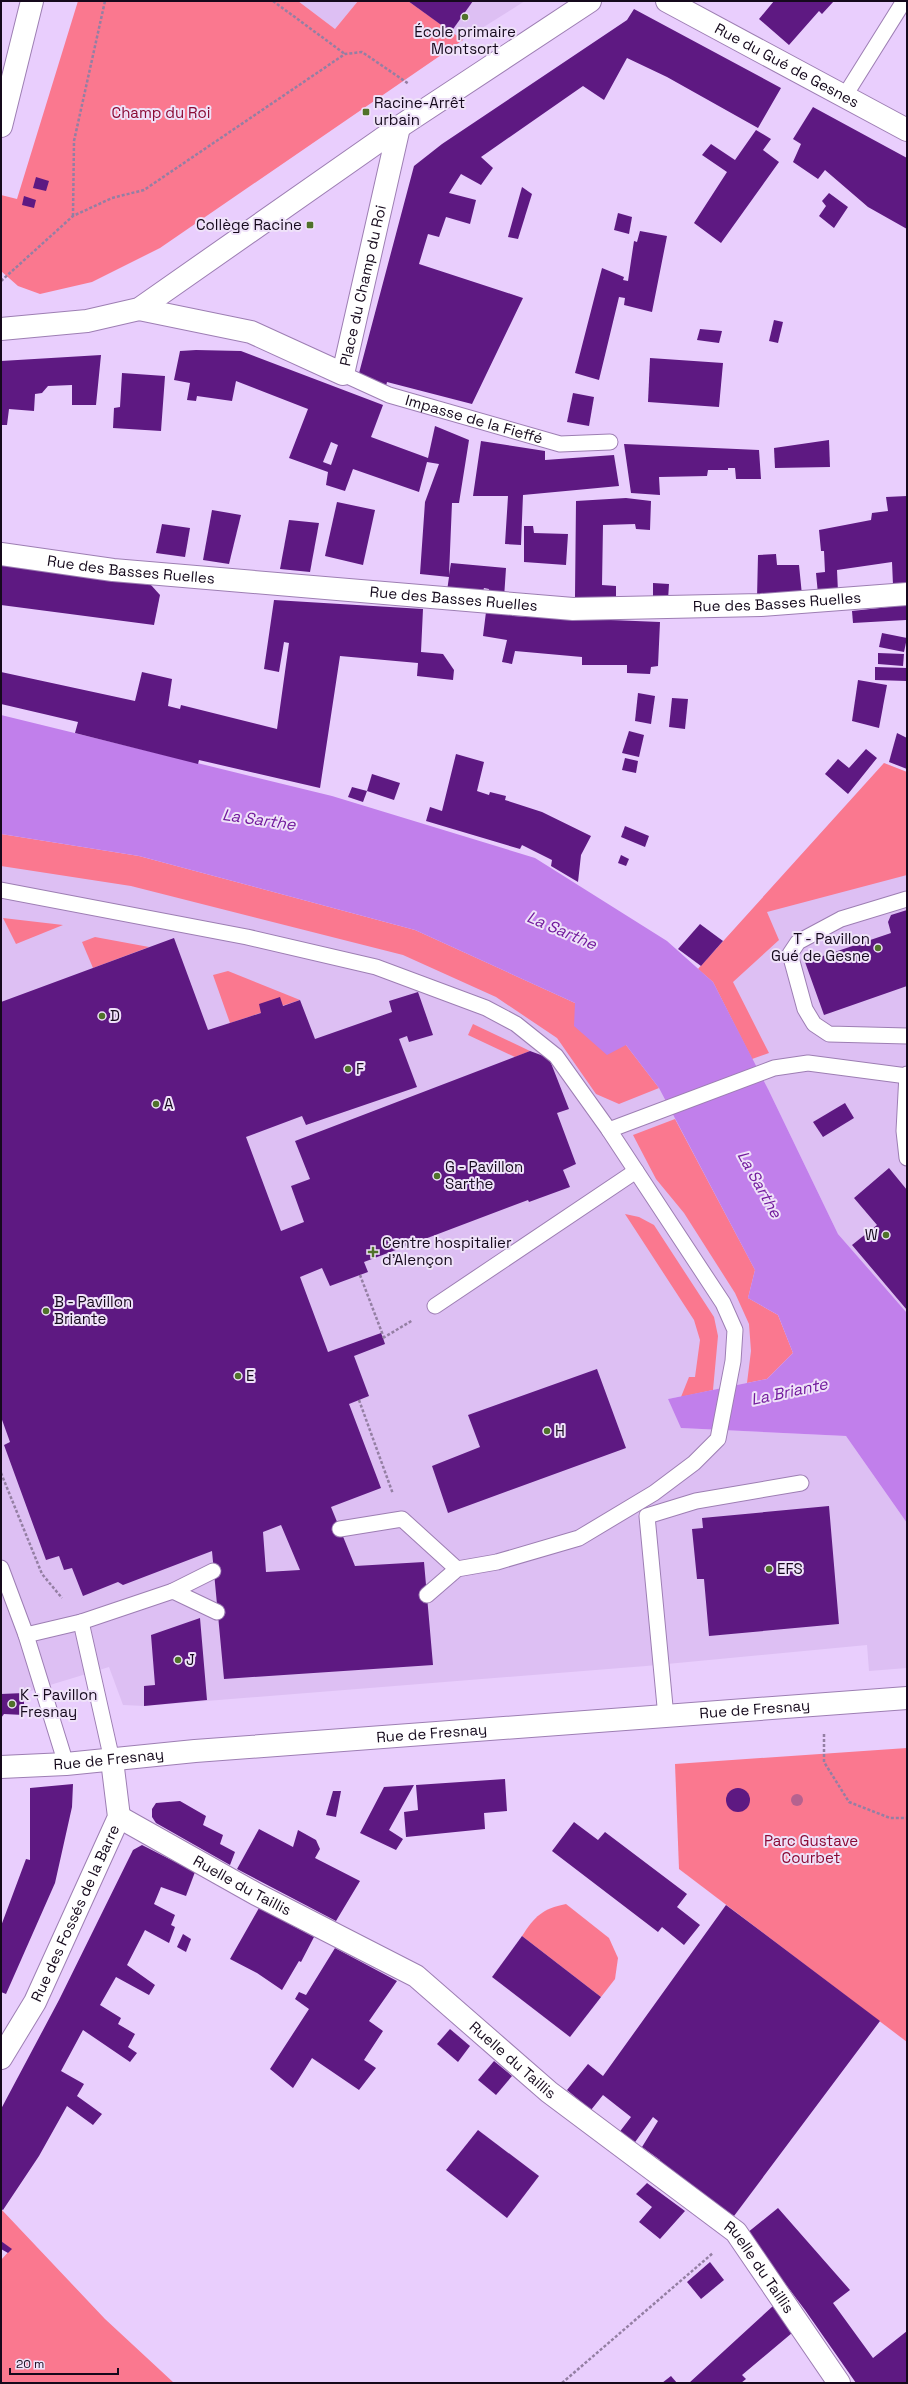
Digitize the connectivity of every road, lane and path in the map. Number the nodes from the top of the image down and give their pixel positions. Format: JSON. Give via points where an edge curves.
{"nodes":[{"id":1,"x":32,"y":1,"type":"edge"},
{"id":2,"x":104,"y":1,"type":"edge"},
{"id":3,"x":273,"y":1,"type":"edge"},
{"id":4,"x":590,"y":1,"type":"edge"},
{"id":5,"x":667,"y":1,"type":"edge"},
{"id":6,"x":904,"y":1,"type":"edge"},
{"id":7,"x":345,"y":54,"type":"junction"},
{"id":8,"x":844,"y":97,"type":"junction"},
{"id":9,"x":428,"y":108,"type":"junction"},
{"id":10,"x":1,"y":126,"type":"edge"},
{"id":11,"x":399,"y":128,"type":"junction"},
{"id":12,"x":907,"y":130,"type":"edge"},
{"id":13,"x":73,"y":216,"type":"junction"},
{"id":14,"x":1,"y":281,"type":"edge"},
{"id":15,"x":139,"y":309,"type":"junction"},
{"id":16,"x":1,"y":329,"type":"edge"},
{"id":17,"x":343,"y":374,"type":"junction"},
{"id":18,"x":610,"y":442,"type":"dead end"},
{"id":19,"x":1,"y":554,"type":"edge"},
{"id":20,"x":907,"y":594,"type":"edge"},
{"id":21,"x":1,"y":890,"type":"edge"},
{"id":22,"x":907,"y":899,"type":"edge"},
{"id":23,"x":907,"y":1036,"type":"edge"},
{"id":24,"x":907,"y":1076,"type":"edge"},
{"id":25,"x":608,"y":1130,"type":"junction"},
{"id":26,"x":907,"y":1158,"type":"edge"},
{"id":27,"x":636,"y":1171,"type":"junction"},
{"id":28,"x":360,"y":1275,"type":"dead end"},
{"id":29,"x":435,"y":1306,"type":"joint"},
{"id":30,"x":359,"y":1400,"type":"dead end"},
{"id":31,"x":1,"y":1472,"type":"edge"},
{"id":32,"x":801,"y":1483,"type":"dead end"},
{"id":33,"x":402,"y":1519,"type":"junction"},
{"id":34,"x":340,"y":1529,"type":"dead end"},
{"id":35,"x":1,"y":1568,"type":"edge"},
{"id":36,"x":458,"y":1569,"type":"junction"},
{"id":37,"x":213,"y":1571,"type":"dead end"},
{"id":38,"x":173,"y":1591,"type":"junction"},
{"id":39,"x":6,"y":1595,"type":"edge"},
{"id":40,"x":427,"y":1595,"type":"dead end"},
{"id":41,"x":217,"y":1612,"type":"dead end"},
{"id":42,"x":81,"y":1622,"type":"junction"},
{"id":43,"x":26,"y":1635,"type":"junction"},
{"id":44,"x":907,"y":1698,"type":"edge"},
{"id":45,"x":826,"y":1704,"type":"junction"},
{"id":46,"x":666,"y":1717,"type":"junction"},
{"id":47,"x":112,"y":1760,"type":"junction"},
{"id":48,"x":66,"y":1764,"type":"junction"},
{"id":49,"x":1,"y":1767,"type":"edge"},
{"id":50,"x":119,"y":1817,"type":"junction"},
{"id":51,"x":907,"y":1818,"type":"edge"},
{"id":52,"x":1,"y":2058,"type":"edge"},
{"id":53,"x":703,"y":2262,"type":"dead end"},
{"id":54,"x":562,"y":2383,"type":"edge"},
{"id":55,"x":839,"y":2383,"type":"edge"}],
"edges":[{"from":1,"to":10,"type":"street"},
{"from":2,"to":13,"type":"path","via":[[74,141]]},
{"from":3,"to":7,"type":"path"},
{"from":4,"to":9,"type":"street","name":"Place du Champ du Roi"},
{"from":5,"to":8,"type":"street","name":"Rue du Gué de Gesnes"},
{"from":6,"to":8,"type":"lane"},
{"from":7,"to":9,"type":"path","via":[[362,52],[406,80]]},
{"from":7,"to":13,"type":"path","via":[[144,190],[112,198]]},
{"from":8,"to":12,"type":"street","name":"Rue du Gué de Gesnes"},
{"from":9,"to":11,"type":"street","name":"Place du Champ du Roi"},
{"from":11,"to":15,"type":"street","name":"Place du Champ du Roi"},
{"from":11,"to":17,"type":"street","name":"Place du Champ du Roi"},
{"from":13,"to":14,"type":"path"},
{"from":15,"to":16,"type":"street","name":"Place du Champ du Roi","via":[[87,321]]},
{"from":15,"to":17,"type":"street","name":"Place du Champ du Roi","via":[[251,332]]},
{"from":17,"to":18,"type":"lane","name":"Impasse de la Fieffé","via":[[389,395],[560,444]]},
{"from":19,"to":20,"type":"street","name":"Rue des Basses Ruelles","via":[[121,571],[573,609],[761,605]]},
{"from":21,"to":25,"type":"lane","via":[[247,937],[376,967],[486,1008],[516,1024],[556,1056]]},
{"from":22,"to":23,"type":"lane","via":[[841,919],[798,942],[790,954],[805,1008],[814,1024],[829,1034]]},
{"from":24,"to":25,"type":"lane","via":[[808,1063],[774,1068]]},
{"from":24,"to":26,"type":"lane","via":[[904,1131]]},
{"from":25,"to":27,"type":"lane"},
{"from":27,"to":29,"type":"lane"},
{"from":27,"to":36,"type":"lane","via":[[723,1303],[735,1330],[733,1361],[718,1439],[694,1463],[654,1493],[579,1538],[497,1562]]},
{"from":28,"to":29,"type":"path","via":[[384,1338]]},
{"from":30,"to":33,"type":"path"},
{"from":31,"to":42,"type":"path","via":[[42,1574]]},
{"from":32,"to":46,"type":"lane","via":[[696,1500],[647,1516]]},
{"from":33,"to":34,"type":"lane"},
{"from":33,"to":36,"type":"lane"},
{"from":35,"to":39,"type":"lane"},
{"from":36,"to":40,"type":"lane"},
{"from":37,"to":38,"type":"lane"},
{"from":38,"to":41,"type":"lane"},
{"from":38,"to":42,"type":"lane"},
{"from":39,"to":43,"type":"lane"},
{"from":42,"to":43,"type":"lane"},
{"from":42,"to":47,"type":"lane"},
{"from":43,"to":48,"type":"lane"},
{"from":44,"to":45,"type":"street","name":"Rue de Fresnay"},
{"from":45,"to":46,"type":"street","name":"Rue de Fresnay"},
{"from":45,"to":51,"type":"path","via":[[824,1762],[849,1802],[890,1818]]},
{"from":46,"to":47,"type":"street","name":"Rue de Fresnay","via":[[195,1751]]},
{"from":47,"to":48,"type":"street","name":"Rue de Fresnay"},
{"from":47,"to":50,"type":"street","name":"Rue des Fossés de la Barre"},
{"from":48,"to":49,"type":"street","name":"Rue de Fresnay"},
{"from":50,"to":52,"type":"street","name":"Rue des Fossés de la Barre","via":[[34,2002]]},
{"from":50,"to":55,"type":"street","name":"Ruelle du Taillis","via":[[256,1894],[416,1976],[548,2092],[736,2232]]},
{"from":53,"to":54,"type":"path"}]}
